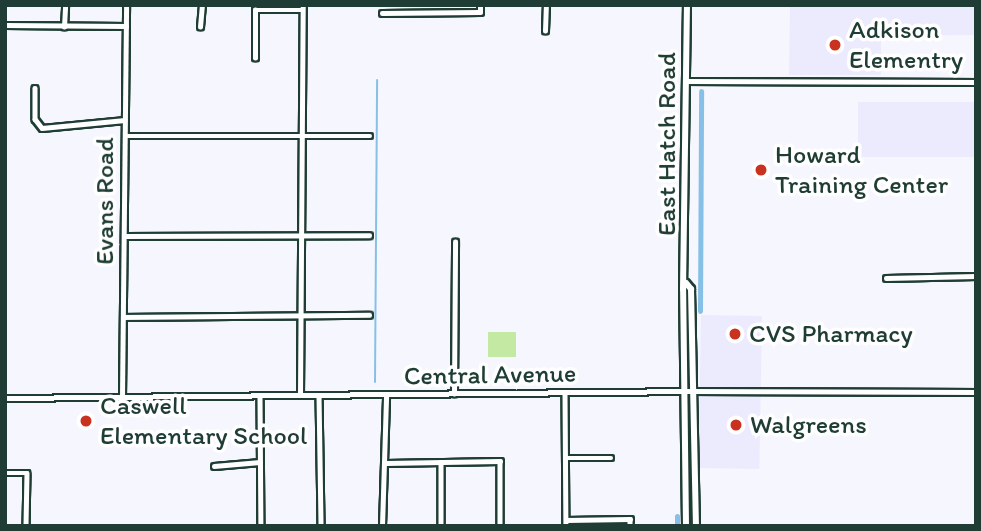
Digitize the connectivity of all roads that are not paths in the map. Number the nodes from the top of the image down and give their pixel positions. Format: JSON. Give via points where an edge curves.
{"nodes":[{"id":1,"x":65,"y":5,"type":"edge"},
{"id":2,"x":126,"y":5,"type":"edge"},
{"id":3,"x":202,"y":5,"type":"edge"},
{"id":4,"x":415,"y":5,"type":"edge"},
{"id":5,"x":480,"y":5,"type":"edge"},
{"id":6,"x":546,"y":5,"type":"edge"},
{"id":7,"x":687,"y":5,"type":"edge"},
{"id":8,"x":303,"y":8,"type":"edge"},
{"id":9,"x":382,"y":13,"type":"dead end"},
{"id":10,"x":415,"y":13,"type":"junction"},
{"id":11,"x":5,"y":25,"type":"edge"},
{"id":12,"x":126,"y":26,"type":"junction"},
{"id":13,"x":64,"y":27,"type":"junction"},
{"id":14,"x":200,"y":27,"type":"dead end"},
{"id":15,"x":545,"y":31,"type":"dead end"},
{"id":16,"x":255,"y":58,"type":"dead end"},
{"id":17,"x":687,"y":81,"type":"junction"},
{"id":18,"x":976,"y":82,"type":"edge"},
{"id":19,"x":35,"y":88,"type":"dead end"},
{"id":20,"x":125,"y":120,"type":"junction"},
{"id":21,"x":125,"y":136,"type":"junction"},
{"id":22,"x":302,"y":136,"type":"junction"},
{"id":23,"x":370,"y":136,"type":"dead end"},
{"id":24,"x":302,"y":235,"type":"junction"},
{"id":25,"x":369,"y":235,"type":"dead end"},
{"id":26,"x":124,"y":236,"type":"junction"},
{"id":27,"x":454,"y":243,"type":"dead end"},
{"id":28,"x":976,"y":276,"type":"edge"},
{"id":29,"x":886,"y":278,"type":"dead end"},
{"id":30,"x":686,"y":283,"type":"junction"},
{"id":31,"x":369,"y":315,"type":"dead end"},
{"id":32,"x":302,"y":316,"type":"junction"},
{"id":33,"x":123,"y":317,"type":"junction"},
{"id":34,"x":685,"y":391,"type":"junction"},
{"id":35,"x":693,"y":391,"type":"junction"},
{"id":36,"x":976,"y":392,"type":"edge"},
{"id":37,"x":565,"y":394,"type":"junction"},
{"id":38,"x":300,"y":395,"type":"junction"},
{"id":39,"x":320,"y":395,"type":"junction"},
{"id":40,"x":454,"y":395,"type":"junction"},
{"id":41,"x":260,"y":396,"type":"junction"},
{"id":42,"x":386,"y":396,"type":"junction"},
{"id":43,"x":122,"y":397,"type":"junction"},
{"id":44,"x":5,"y":398,"type":"edge"},
{"id":45,"x":565,"y":458,"type":"junction"},
{"id":46,"x":611,"y":458,"type":"dead end"},
{"id":47,"x":260,"y":462,"type":"junction"},
{"id":48,"x":441,"y":462,"type":"junction"},
{"id":49,"x":386,"y":463,"type":"junction"},
{"id":50,"x":214,"y":466,"type":"dead end"},
{"id":51,"x":5,"y":473,"type":"edge"},
{"id":52,"x":566,"y":523,"type":"edge"},
{"id":53,"x":26,"y":526,"type":"edge"},
{"id":54,"x":261,"y":526,"type":"edge"},
{"id":55,"x":321,"y":526,"type":"edge"},
{"id":56,"x":382,"y":526,"type":"edge"},
{"id":57,"x":441,"y":526,"type":"edge"},
{"id":58,"x":500,"y":526,"type":"edge"},
{"id":59,"x":630,"y":526,"type":"edge"},
{"id":60,"x":686,"y":526,"type":"edge"},
{"id":61,"x":696,"y":526,"type":"edge"}],
"edges":[{"from":1,"to":13,"type":"street"},
{"from":2,"to":12,"type":"street","name":"Evans Road"},
{"from":3,"to":14,"type":"street"},
{"from":4,"to":10,"type":"street"},
{"from":5,"to":10,"type":"street","via":[[480,12]]},
{"from":6,"to":15,"type":"street"},
{"from":7,"to":17,"type":"main road","name":"East Hatch Road"},
{"from":8,"to":16,"type":"street","via":[[256,10]]},
{"from":8,"to":22,"type":"street"},
{"from":9,"to":10,"type":"street"},
{"from":11,"to":13,"type":"street"},
{"from":12,"to":13,"type":"street"},
{"from":12,"to":20,"type":"street","name":"Evans Road"},
{"from":17,"to":18,"type":"street"},
{"from":17,"to":30,"type":"main road","name":"East Hatch Road"},
{"from":19,"to":20,"type":"street","via":[[35,119],[42,128]]},
{"from":20,"to":21,"type":"street","name":"Evans Road"},
{"from":21,"to":22,"type":"street"},
{"from":21,"to":26,"type":"street","name":"Evans Road"},
{"from":22,"to":23,"type":"street"},
{"from":22,"to":24,"type":"street"},
{"from":24,"to":25,"type":"street"},
{"from":24,"to":26,"type":"street"},
{"from":24,"to":32,"type":"street"},
{"from":26,"to":33,"type":"street","name":"Evans Road"},
{"from":27,"to":40,"type":"street"},
{"from":28,"to":29,"type":"street"},
{"from":30,"to":34,"type":"main road","name":"East Hatch Road"},
{"from":30,"to":35,"type":"main road","name":"East Hatch Road","via":[[691,289]]},
{"from":31,"to":32,"type":"street"},
{"from":32,"to":33,"type":"street"},
{"from":32,"to":38,"type":"street"},
{"from":33,"to":43,"type":"street","name":"Evans Road"},
{"from":34,"to":35,"type":"street","name":"Central Avenue"},
{"from":34,"to":37,"type":"street","name":"Central Avenue"},
{"from":34,"to":60,"type":"main road","name":"East Hatch Road"},
{"from":35,"to":36,"type":"street","name":"Central Avenue"},
{"from":35,"to":61,"type":"main road","name":"East Hatch Road"},
{"from":37,"to":40,"type":"street","name":"Central Avenue"},
{"from":37,"to":45,"type":"street"},
{"from":38,"to":39,"type":"street","name":"Central Avenue"},
{"from":38,"to":41,"type":"street","name":"Central Avenue"},
{"from":39,"to":42,"type":"street","name":"Central Avenue"},
{"from":39,"to":55,"type":"street"},
{"from":40,"to":42,"type":"street","name":"Central Avenue"},
{"from":41,"to":43,"type":"street","name":"Central Avenue"},
{"from":41,"to":47,"type":"street"},
{"from":42,"to":49,"type":"street"},
{"from":43,"to":44,"type":"street","name":"Central Avenue"},
{"from":45,"to":46,"type":"street"},
{"from":45,"to":52,"type":"street"},
{"from":47,"to":50,"type":"street"},
{"from":47,"to":54,"type":"street"},
{"from":48,"to":49,"type":"street"},
{"from":48,"to":57,"type":"street"},
{"from":48,"to":58,"type":"street","via":[[500,461]]},
{"from":49,"to":56,"type":"street"},
{"from":51,"to":53,"type":"street","via":[[27,473]]},
{"from":52,"to":59,"type":"street","via":[[630,519]]}]}
